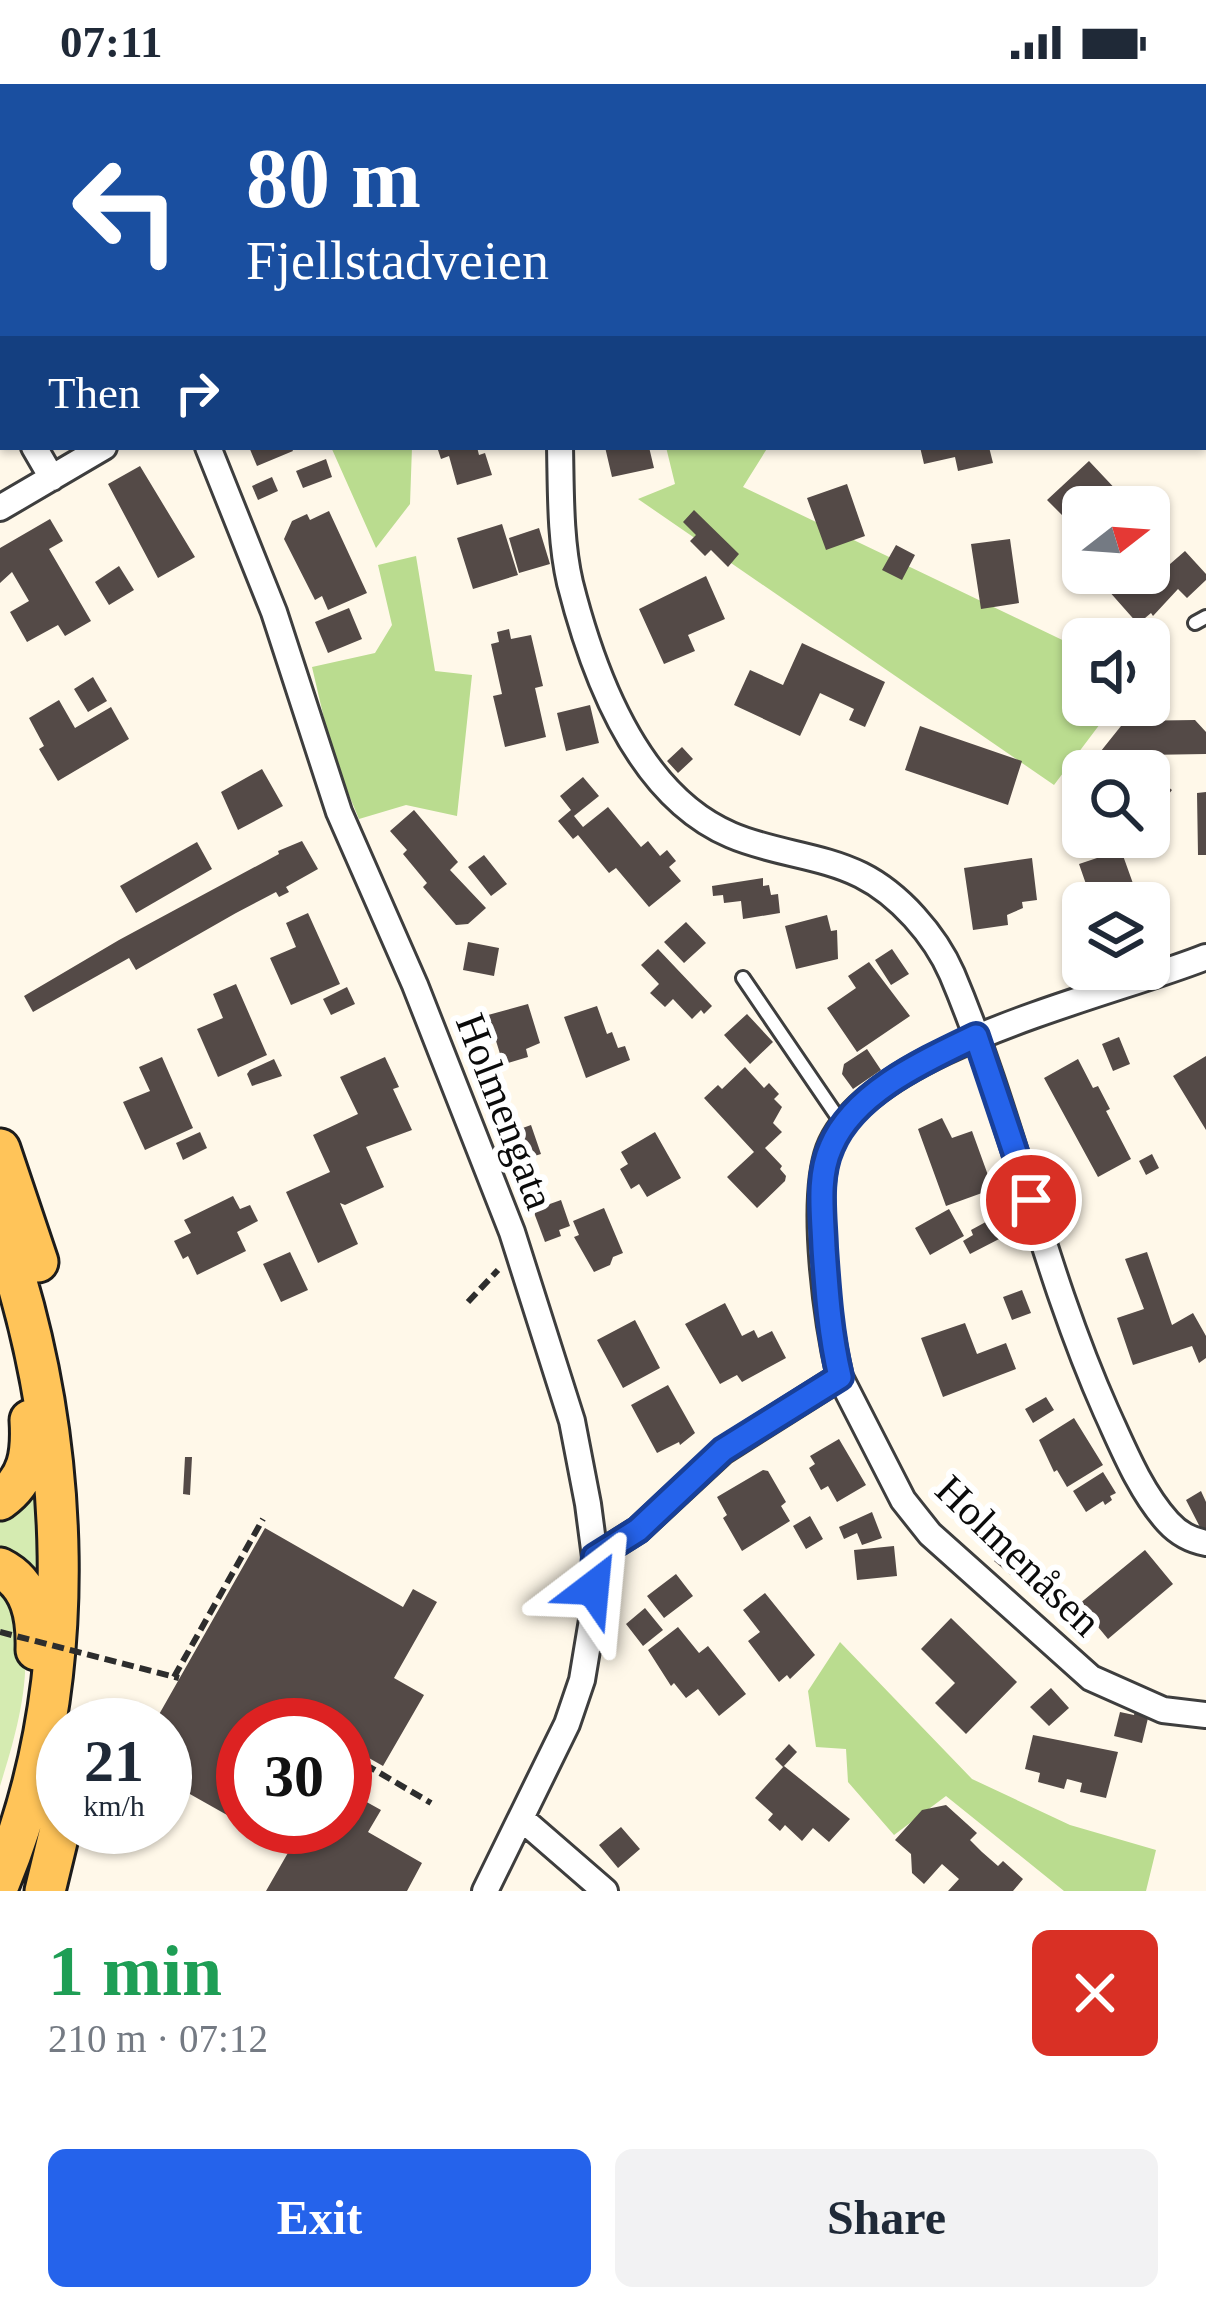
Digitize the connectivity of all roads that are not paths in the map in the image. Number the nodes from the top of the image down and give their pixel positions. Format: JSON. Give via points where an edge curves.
{"nodes":[{"id":1,"x":36,"y":450,"type":"edge"},
{"id":2,"x":99,"y":450,"type":"edge"},
{"id":3,"x":209,"y":450,"type":"edge"},
{"id":4,"x":560,"y":450,"type":"edge"},
{"id":5,"x":52,"y":478,"type":"junction"},
{"id":6,"x":0,"y":508,"type":"edge"},
{"id":7,"x":1206,"y":957,"type":"edge"},
{"id":8,"x":743,"y":978,"type":"dead end"},
{"id":9,"x":976,"y":1036,"type":"junction"},
{"id":10,"x":844,"y":1126,"type":"junction"},
{"id":11,"x":0,"y":1149,"type":"edge"},
{"id":12,"x":0,"y":1229,"type":"edge"},
{"id":13,"x":39,"y":1374,"type":"junction"},
{"id":14,"x":840,"y":1377,"type":"junction"},
{"id":15,"x":0,"y":1500,"type":"edge"},
{"id":16,"x":1206,"y":1543,"type":"edge"},
{"id":17,"x":595,"y":1557,"type":"junction"},
{"id":18,"x":0,"y":1568,"type":"edge"},
{"id":19,"x":72,"y":1698,"type":"edge"},
{"id":20,"x":1206,"y":1715,"type":"edge"},
{"id":21,"x":522,"y":1820,"type":"junction"},
{"id":22,"x":0,"y":1836,"type":"edge"},
{"id":23,"x":36,"y":1849,"type":"edge"},
{"id":24,"x":55,"y":1854,"type":"edge"},
{"id":25,"x":0,"y":1882,"type":"edge"},
{"id":26,"x":22,"y":1891,"type":"edge"},
{"id":27,"x":45,"y":1891,"type":"edge"},
{"id":28,"x":484,"y":1891,"type":"edge"},
{"id":29,"x":605,"y":1891,"type":"edge"}],
"edges":[{"from":1,"to":5,"type":"street"},
{"from":2,"to":5,"type":"street"},
{"from":3,"to":17,"type":"street","name":"Holmengata","via":[[274,612],[339,812],[517,1250],[572,1421]]},
{"from":4,"to":9,"type":"street","via":[[569,579],[597,668],[657,777],[728,835],[861,875],[902,905],[950,968]]},
{"from":5,"to":6,"type":"street"},
{"from":7,"to":9,"type":"street"},
{"from":8,"to":10,"type":"lane"},
{"from":9,"to":10,"type":"street","via":[[913,1066]]},
{"from":9,"to":16,"type":"street","via":[[1085,1364],[1120,1443],[1168,1522]]},
{"from":10,"to":14,"type":"street","name":"Holmenåsen","via":[[821,1191]]},
{"from":11,"to":19,"type":"main road","via":[[46,1287],[76,1453],[82,1559]]},
{"from":12,"to":13,"type":"main road"},
{"from":13,"to":15,"type":"main road","via":[[26,1470]]},
{"from":13,"to":25,"type":"main road","via":[[53,1483],[56,1634],[36,1764]]},
{"from":14,"to":17,"type":"street","via":[[723,1450],[638,1530]]},
{"from":14,"to":20,"type":"street","name":"Holmenåsen","via":[[930,1534],[1091,1678],[1163,1710]]},
{"from":17,"to":21,"type":"street","name":"Holmengata","via":[[582,1680]]},
{"from":18,"to":22,"type":"main road","via":[[21,1583],[37,1625],[31,1705]]},
{"from":21,"to":28,"type":"street","name":"Holmengata"},
{"from":21,"to":29,"type":"street"},
{"from":23,"to":26,"type":"main road"},
{"from":24,"to":27,"type":"main road"}]}
